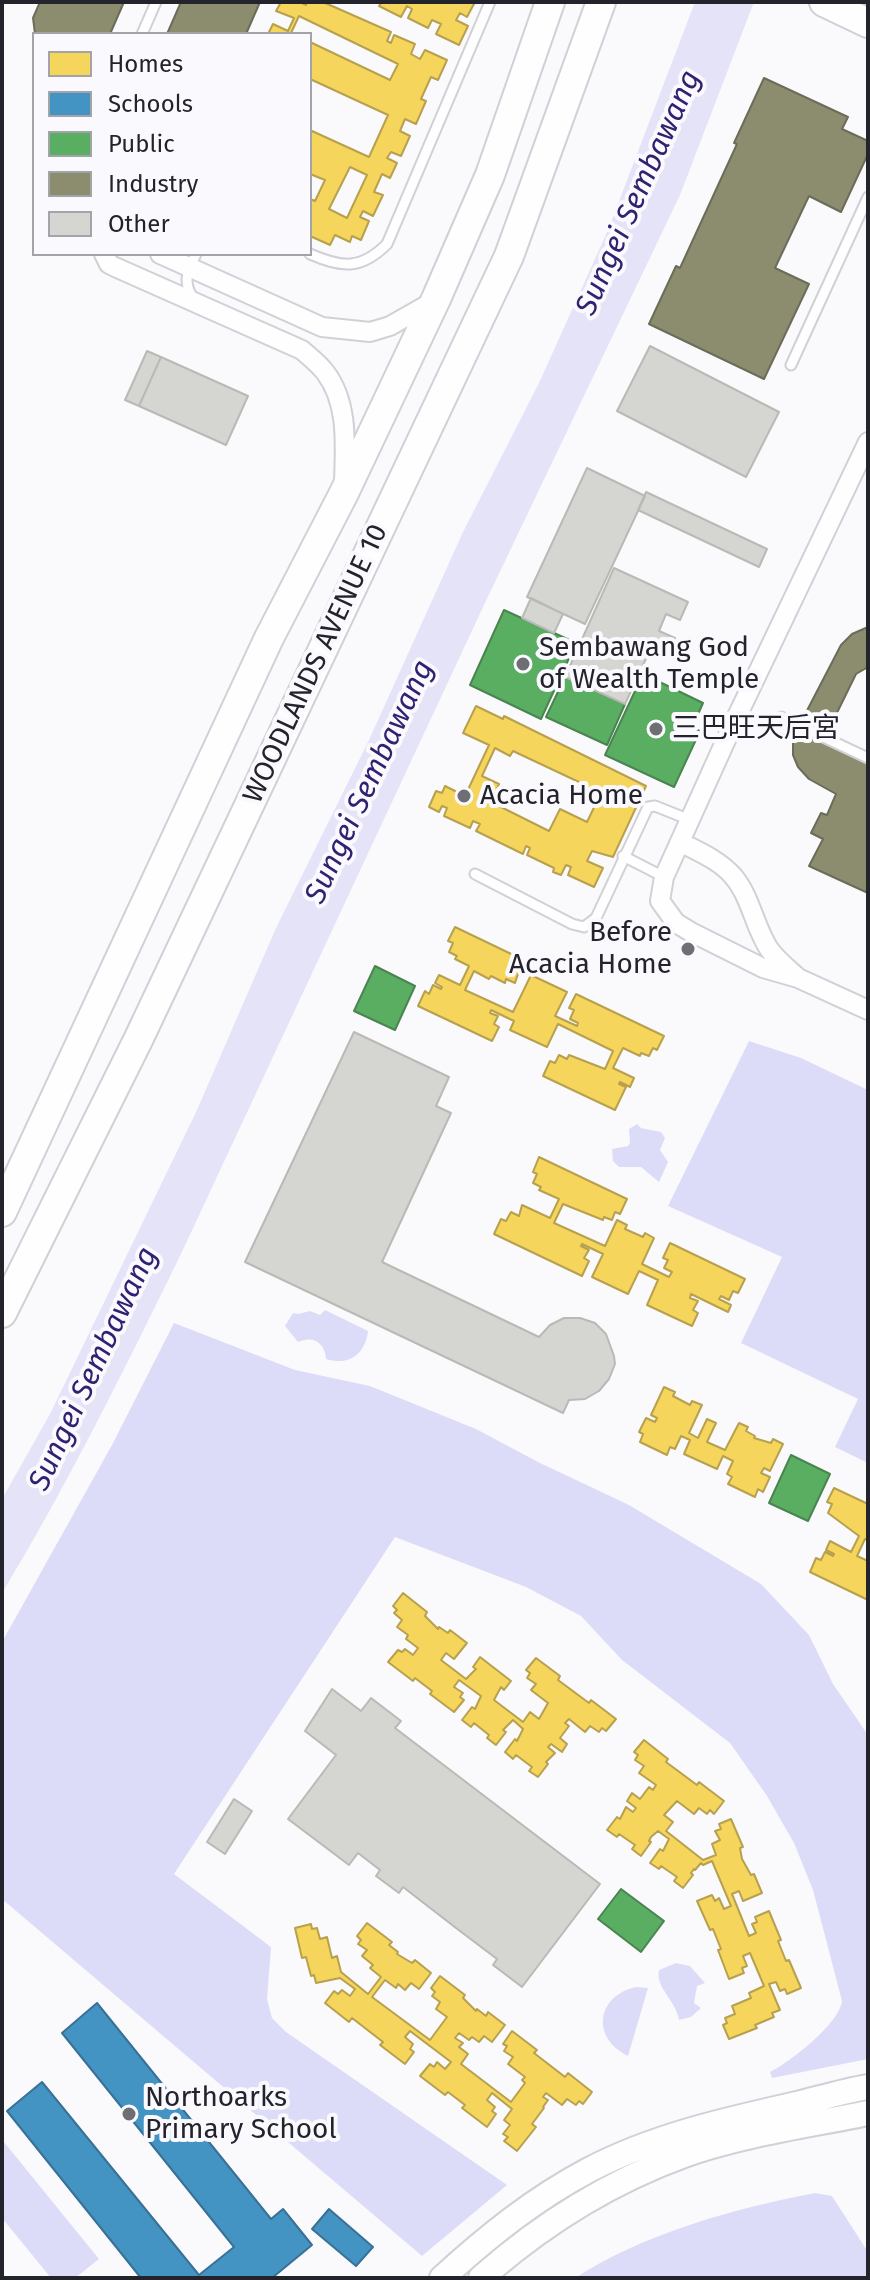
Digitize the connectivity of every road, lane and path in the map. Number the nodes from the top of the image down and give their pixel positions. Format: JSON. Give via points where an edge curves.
{"nodes":[{"id":1,"x":156,"y":2,"type":"edge"},
{"id":2,"x":490,"y":2,"type":"edge"},
{"id":3,"x":550,"y":2,"type":"edge"},
{"id":4,"x":601,"y":2,"type":"edge"},
{"id":5,"x":824,"y":2,"type":"edge"},
{"id":6,"x":868,"y":23,"type":"edge"},
{"id":7,"x":143,"y":32,"type":"edge"},
{"id":8,"x":868,"y":197,"type":"edge"},
{"id":9,"x":312,"y":255,"type":"edge"},
{"id":10,"x":105,"y":256,"type":"edge"},
{"id":11,"x":171,"y":256,"type":"edge"},
{"id":12,"x":193,"y":260,"type":"edge"},
{"id":13,"x":436,"y":299,"type":"junction"},
{"id":14,"x":197,"y":304,"type":"junction"},
{"id":15,"x":791,"y":365,"type":"dead end"},
{"id":16,"x":868,"y":442,"type":"edge"},
{"id":17,"x":344,"y":493,"type":"junction"},
{"id":18,"x":781,"y":717,"type":"dead end"},
{"id":19,"x":868,"y":758,"type":"edge"},
{"id":20,"x":690,"y":820,"type":"junction"},
{"id":21,"x":680,"y":842,"type":"junction"},
{"id":22,"x":623,"y":856,"type":"junction"},
{"id":23,"x":475,"y":874,"type":"dead end"},
{"id":24,"x":664,"y":877,"type":"junction"},
{"id":25,"x":798,"y":978,"type":"junction"},
{"id":26,"x":868,"y":1010,"type":"edge"},
{"id":27,"x":2,"y":1212,"type":"edge"},
{"id":28,"x":2,"y":1313,"type":"edge"},
{"id":29,"x":868,"y":2087,"type":"edge"},
{"id":30,"x":868,"y":2113,"type":"edge"},
{"id":31,"x":442,"y":2278,"type":"edge"},
{"id":32,"x":481,"y":2278,"type":"edge"}],
"edges":[{"from":1,"to":7,"type":"lane"},
{"from":2,"to":9,"type":"lane","via":[[387,244],[363,262],[335,265]]},
{"from":3,"to":13,"type":"main road","name":"WOODLANDS AVENUE 10","via":[[490,175]]},
{"from":4,"to":28,"type":"main road","name":"WOODLANDS AVENUE 10","via":[[509,256],[138,1040]]},
{"from":5,"to":6,"type":"main road"},
{"from":8,"to":15,"type":"lane"},
{"from":10,"to":14,"type":"street","via":[[109,264]]},
{"from":11,"to":12,"type":"street"},
{"from":12,"to":13,"type":"street","via":[[322,327],[370,332]]},
{"from":12,"to":14,"type":"lane","via":[[186,279]]},
{"from":13,"to":17,"type":"main road","name":"WOODLANDS AVENUE 10"},
{"from":14,"to":17,"type":"street","via":[[302,350],[326,372],[345,426]]},
{"from":16,"to":20,"type":"street"},
{"from":17,"to":27,"type":"main road","name":"WOODLANDS AVENUE 10","via":[[269,638]]},
{"from":18,"to":19,"type":"lane"},
{"from":20,"to":21,"type":"street"},
{"from":20,"to":22,"type":"lane","via":[[648,807]]},
{"from":21,"to":24,"type":"street"},
{"from":21,"to":25,"type":"street","via":[[732,874],[746,893],[770,951]]},
{"from":22,"to":23,"type":"lane","via":[[596,918],[584,927]]},
{"from":22,"to":24,"type":"lane"},
{"from":24,"to":25,"type":"street","via":[[660,901],[676,923],[763,968]]},
{"from":25,"to":26,"type":"street"},
{"from":29,"to":31,"type":"main road","via":[[723,2120],[610,2160],[519,2213]]},
{"from":30,"to":32,"type":"main road","via":[[686,2154],[629,2178],[564,2212]]}]}
